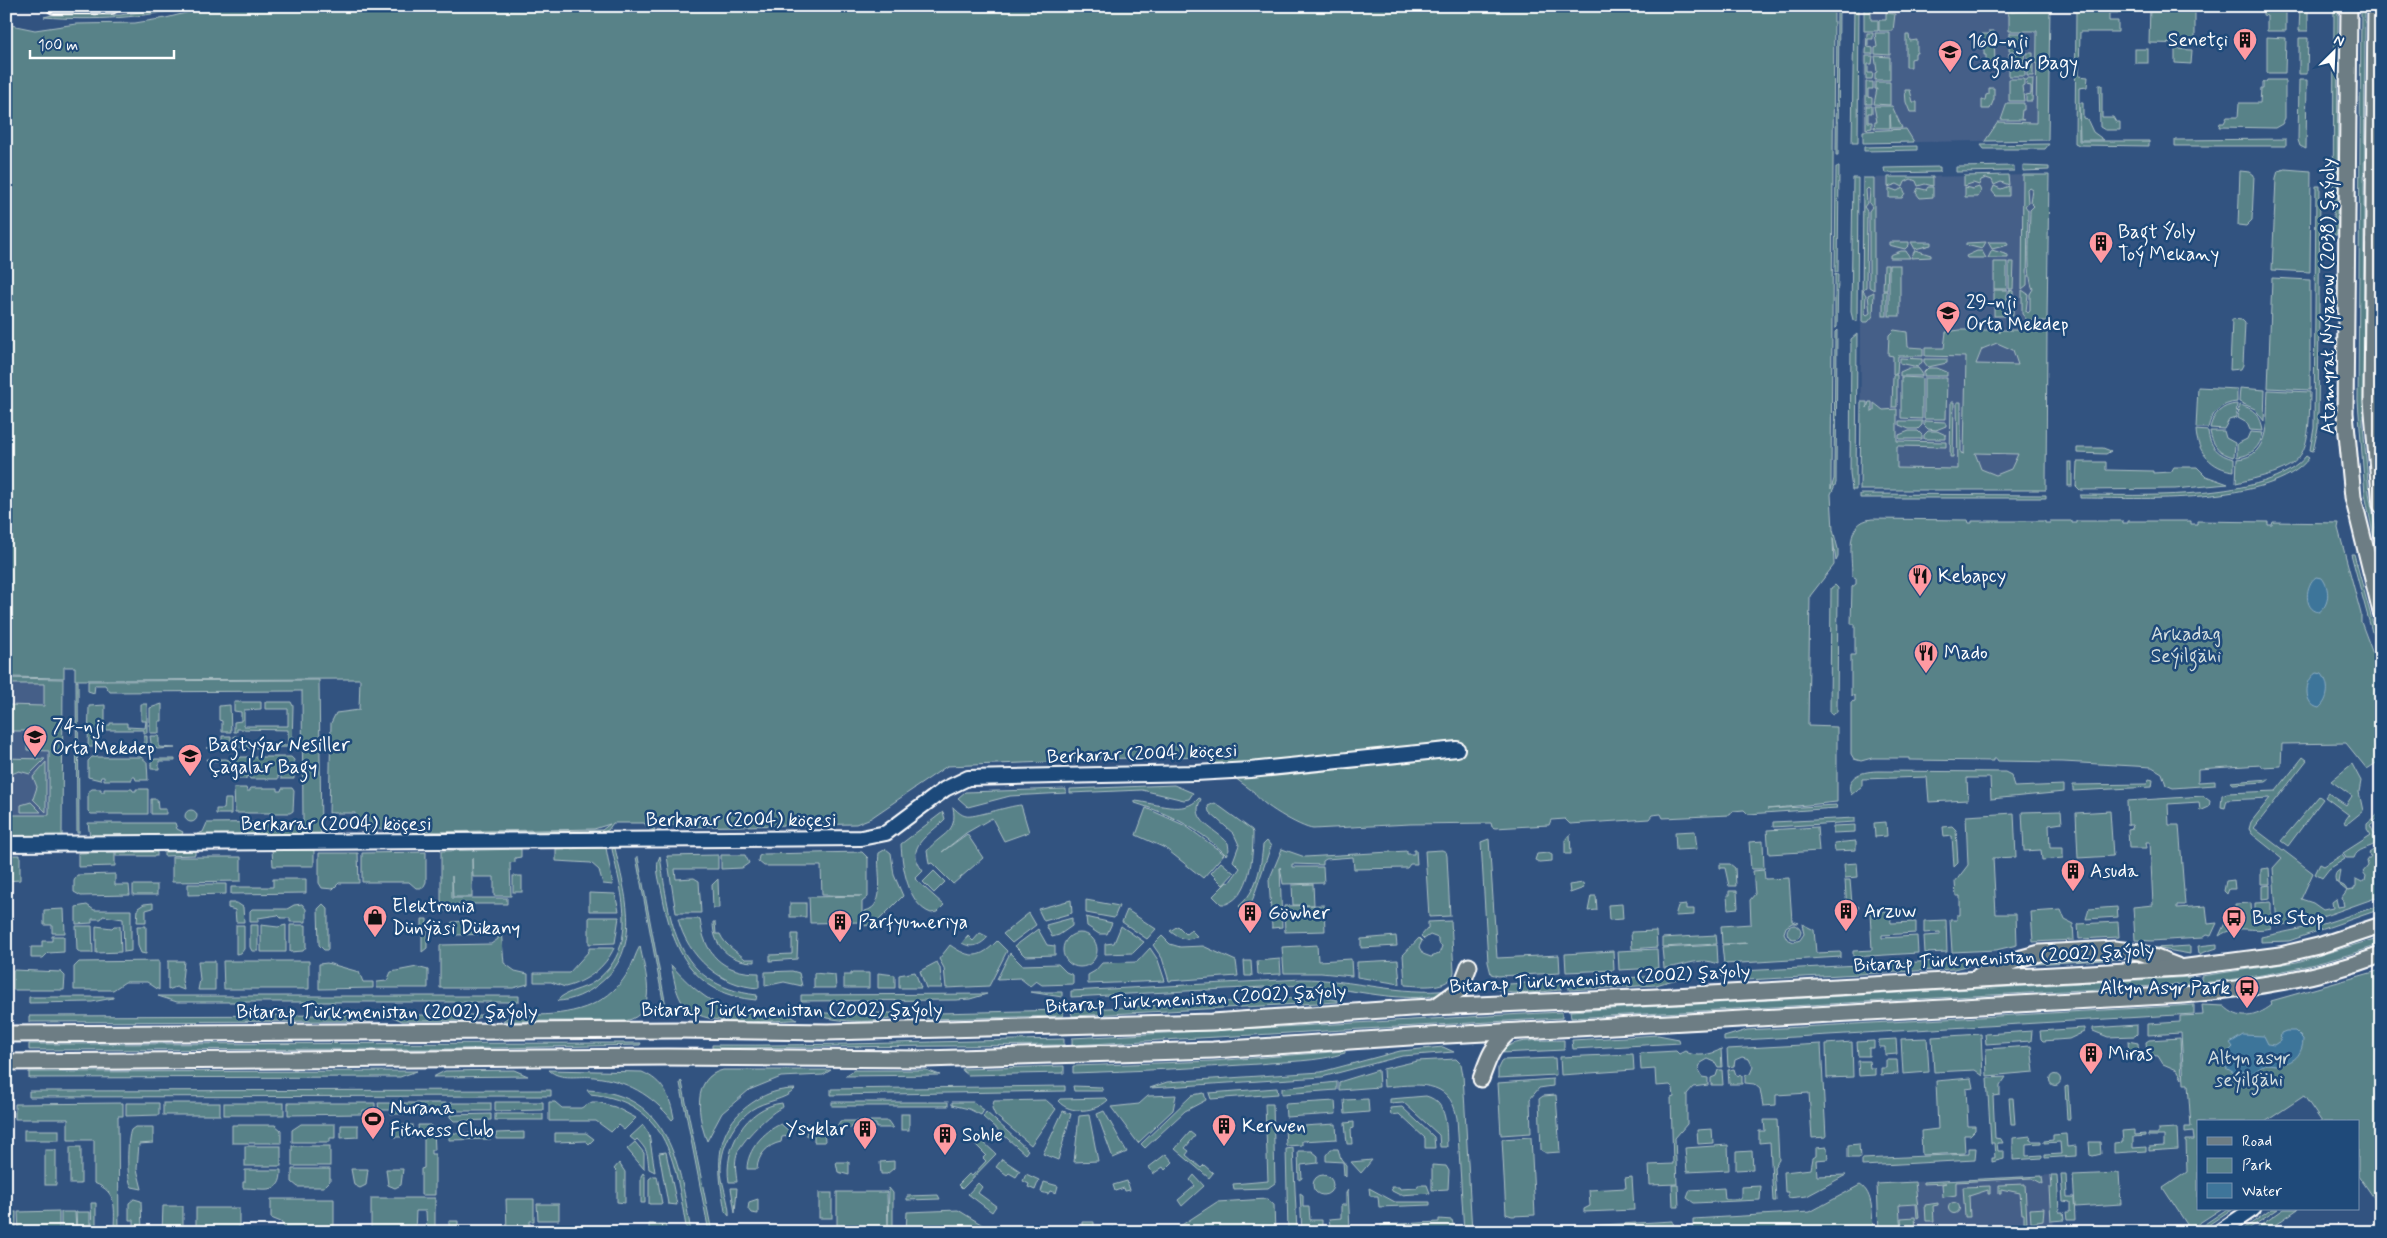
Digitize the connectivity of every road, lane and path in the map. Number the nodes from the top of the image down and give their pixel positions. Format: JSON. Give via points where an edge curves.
{"nodes":[{"id":1,"x":54,"y":6,"type":"edge"},
{"id":2,"x":111,"y":6,"type":"edge"},
{"id":3,"x":2349,"y":6,"type":"edge"},
{"id":4,"x":2376,"y":6,"type":"edge"},
{"id":5,"x":63,"y":7,"type":"edge"},
{"id":6,"x":2381,"y":505,"type":"edge"},
{"id":7,"x":2381,"y":612,"type":"edge"},
{"id":8,"x":1457,"y":749,"type":"dead end"},
{"id":9,"x":6,"y":844,"type":"edge"},
{"id":10,"x":2381,"y":926,"type":"edge"},
{"id":11,"x":2381,"y":955,"type":"edge"},
{"id":12,"x":1468,"y":966,"type":"dead end"},
{"id":13,"x":2180,"y":968,"type":"junction"},
{"id":14,"x":1970,"y":980,"type":"junction"},
{"id":15,"x":1434,"y":1007,"type":"junction"},
{"id":16,"x":1509,"y":1032,"type":"junction"},
{"id":17,"x":6,"y":1034,"type":"edge"},
{"id":18,"x":6,"y":1062,"type":"edge"},
{"id":19,"x":1481,"y":1079,"type":"dead end"},
{"id":20,"x":2251,"y":1210,"type":"edge"},
{"id":21,"x":2219,"y":1232,"type":"edge"}],
"edges":[{"from":1,"to":5,"type":"street"},
{"from":2,"to":5,"type":"street"},
{"from":3,"to":7,"type":"main road","name":"Atamyrat Nyýazow (2038) şaýoly","via":[[2345,413],[2353,497]]},
{"from":4,"to":6,"type":"main road","via":[[2372,401]]},
{"from":8,"to":9,"type":"street","name":"Berkarar (2004) köçesi","via":[[1250,770],[968,778],[945,789],[886,833],[861,838]]},
{"from":10,"to":13,"type":"main road","name":"Bitarap Türkmenistan (2002) şaýoly","via":[[2280,955]]},
{"from":11,"to":16,"type":"main road","via":[[2287,982],[2184,995]]},
{"from":12,"to":15,"type":"main road","via":[[1460,989],[1450,999]]},
{"from":13,"to":14,"type":"main road","name":"Bitarap Türkmenistan (2002) şaýoly"},
{"from":13,"to":14,"type":"main road","via":[[2132,950],[2040,953]]},
{"from":14,"to":15,"type":"main road","name":"Bitarap Türkmenistan (2002) şaýoly"},
{"from":15,"to":17,"type":"main road","name":"Bitarap Türkmenistan (2002) şaýoly","via":[[1212,1022],[883,1031]]},
{"from":16,"to":18,"type":"main road","via":[[1212,1050],[924,1059],[666,1057]]},
{"from":16,"to":19,"type":"main road","via":[[1489,1054]]},
{"from":20,"to":21,"type":"street"}]}
